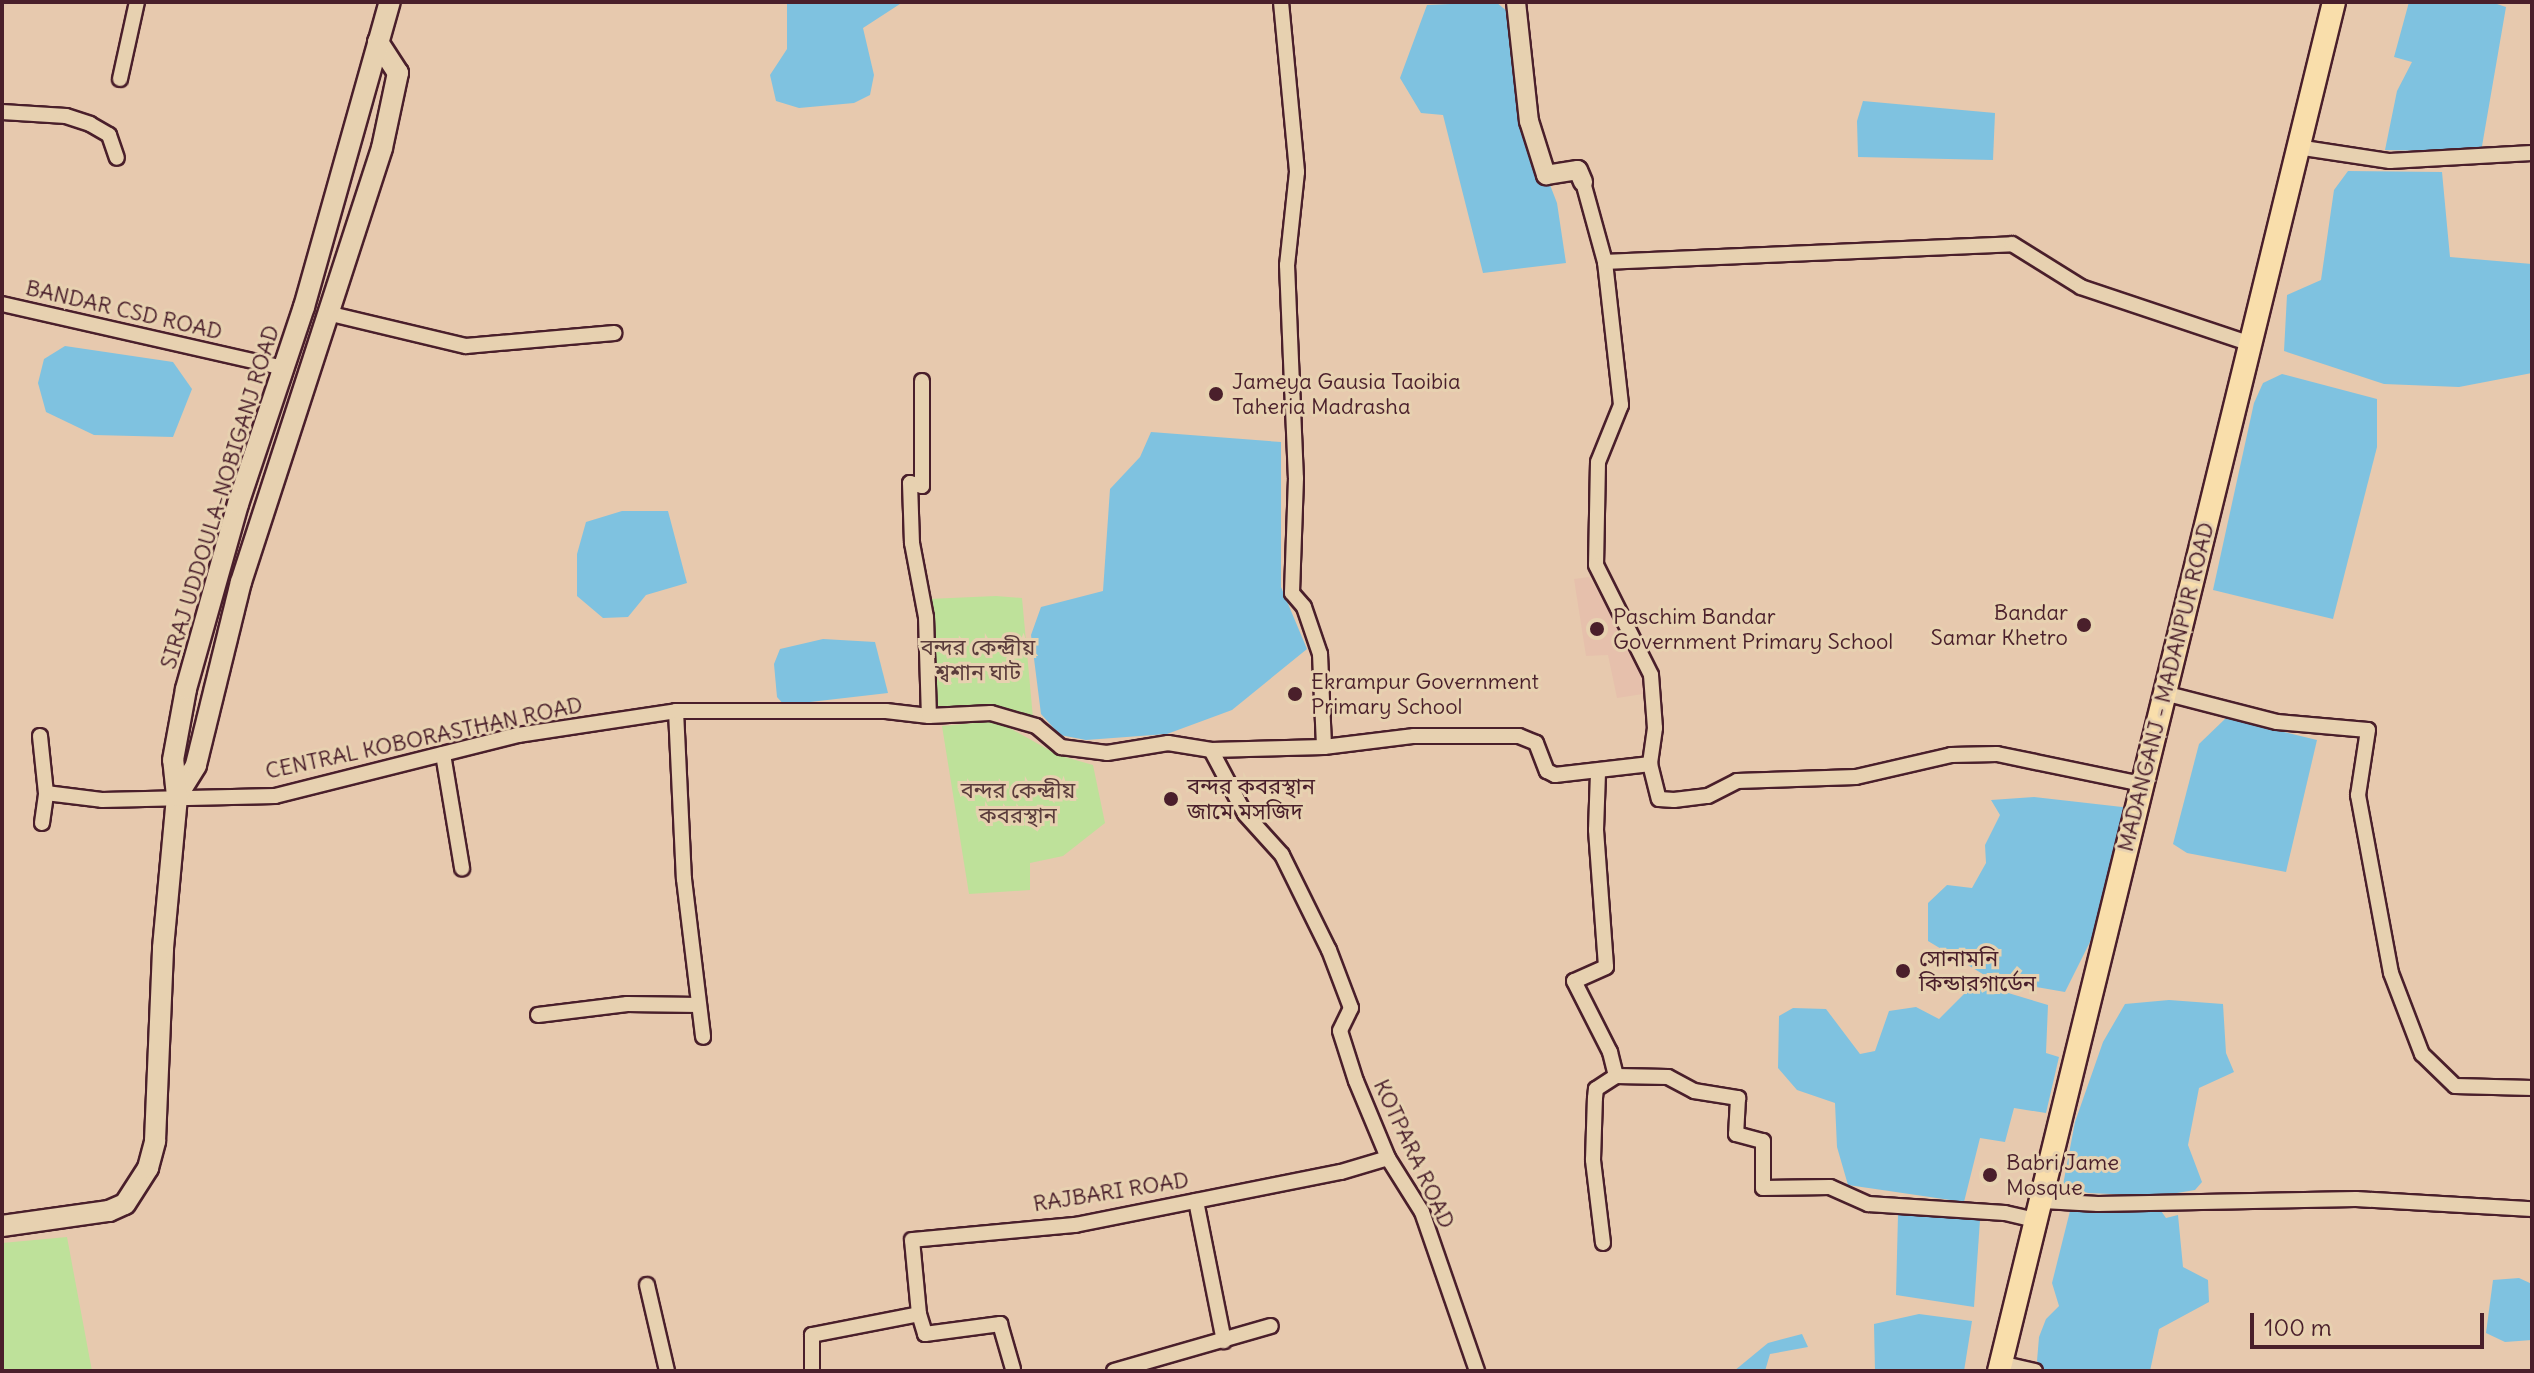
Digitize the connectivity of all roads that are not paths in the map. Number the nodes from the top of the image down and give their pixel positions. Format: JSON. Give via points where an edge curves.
{"nodes":[{"id":1,"x":137,"y":2,"type":"edge"},
{"id":2,"x":390,"y":2,"type":"edge"},
{"id":3,"x":1281,"y":2,"type":"edge"},
{"id":4,"x":1516,"y":2,"type":"edge"},
{"id":5,"x":2334,"y":2,"type":"edge"},
{"id":6,"x":378,"y":42,"type":"junction"},
{"id":7,"x":120,"y":79,"type":"dead end"},
{"id":8,"x":2,"y":112,"type":"edge"},
{"id":9,"x":2297,"y":147,"type":"junction"},
{"id":10,"x":2532,"y":153,"type":"edge"},
{"id":11,"x":117,"y":158,"type":"dead end"},
{"id":12,"x":1583,"y":182,"type":"joint"},
{"id":13,"x":329,"y":215,"type":"junction"},
{"id":14,"x":355,"y":223,"type":"junction"},
{"id":15,"x":1605,"y":262,"type":"junction"},
{"id":16,"x":2,"y":304,"type":"edge"},
{"id":17,"x":327,"y":313,"type":"junction"},
{"id":18,"x":614,"y":333,"type":"dead end"},
{"id":19,"x":2251,"y":344,"type":"junction"},
{"id":20,"x":284,"y":368,"type":"junction"},
{"id":21,"x":922,"y":381,"type":"dead end"},
{"id":22,"x":2164,"y":693,"type":"junction"},
{"id":23,"x":676,"y":711,"type":"junction"},
{"id":24,"x":929,"y":716,"type":"junction"},
{"id":25,"x":40,"y":736,"type":"dead end"},
{"id":26,"x":1324,"y":747,"type":"junction"},
{"id":27,"x":1211,"y":750,"type":"junction"},
{"id":28,"x":443,"y":754,"type":"junction"},
{"id":29,"x":1650,"y":764,"type":"junction"},
{"id":30,"x":1598,"y":773,"type":"junction"},
{"id":31,"x":2142,"y":784,"type":"junction"},
{"id":32,"x":46,"y":793,"type":"junction"},
{"id":33,"x":177,"y":796,"type":"junction"},
{"id":34,"x":42,"y":823,"type":"dead end"},
{"id":35,"x":462,"y":868,"type":"dead end"},
{"id":36,"x":699,"y":1005,"type":"junction"},
{"id":37,"x":538,"y":1015,"type":"dead end"},
{"id":38,"x":703,"y":1037,"type":"dead end"},
{"id":39,"x":1616,"y":1076,"type":"junction"},
{"id":40,"x":2532,"y":1088,"type":"edge"},
{"id":41,"x":1388,"y":1158,"type":"junction"},
{"id":42,"x":1196,"y":1201,"type":"junction"},
{"id":43,"x":2532,"y":1209,"type":"edge"},
{"id":44,"x":2041,"y":1211,"type":"junction"},
{"id":45,"x":2,"y":1226,"type":"edge"},
{"id":46,"x":1603,"y":1243,"type":"dead end"},
{"id":47,"x":647,"y":1285,"type":"dead end"},
{"id":48,"x":919,"y":1314,"type":"junction"},
{"id":49,"x":1271,"y":1326,"type":"dead end"},
{"id":50,"x":1224,"y":1341,"type":"junction"},
{"id":51,"x":1999,"y":1367,"type":"edge"},
{"id":52,"x":1013,"y":1369,"type":"dead end"},
{"id":53,"x":667,"y":1371,"type":"edge"},
{"id":54,"x":812,"y":1371,"type":"edge"},
{"id":55,"x":1114,"y":1371,"type":"edge"},
{"id":56,"x":1477,"y":1371,"type":"edge"},
{"id":57,"x":2035,"y":1371,"type":"edge"}],
"edges":[{"from":1,"to":7,"type":"street"},
{"from":2,"to":6,"type":"main road","name":"SIRAJ UDDOULA-NOBIGANJ ROAD"},
{"from":3,"to":26,"type":"street","via":[[1297,172],[1287,265],[1296,478],[1292,593],[1304,607],[1320,654]]},
{"from":4,"to":12,"type":"street","via":[[1529,121],[1546,175],[1578,170]]},
{"from":5,"to":9,"type":"main road","name":"MADANGANJ - MADANPUR ROAD"},
{"from":6,"to":13,"type":"main road","name":"SIRAJ UDDOULA-NOBIGANJ ROAD"},
{"from":6,"to":14,"type":"main road","name":"SIRAJ UDDOULA-NOBIGANJ ROAD","via":[[393,59],[397,90]]},
{"from":8,"to":11,"type":"street","via":[[66,116],[90,124],[109,135]]},
{"from":9,"to":10,"type":"street","via":[[2390,161]]},
{"from":9,"to":19,"type":"main road","name":"MADANGANJ - MADANPUR ROAD"},
{"from":12,"to":15,"type":"street"},
{"from":13,"to":14,"type":"main road"},
{"from":13,"to":20,"type":"main road","name":"SIRAJ UDDOULA-NOBIGANJ ROAD"},
{"from":14,"to":17,"type":"main road","name":"SIRAJ UDDOULA-NOBIGANJ ROAD"},
{"from":15,"to":19,"type":"street","via":[[2012,244],[2081,287]]},
{"from":15,"to":29,"type":"street","via":[[1621,405],[1598,462],[1596,565],[1651,675],[1655,728]]},
{"from":16,"to":20,"type":"street","name":"BANDAR CSD ROAD"},
{"from":17,"to":18,"type":"street","via":[[466,346]]},
{"from":17,"to":33,"type":"main road","name":"SIRAJ UDDOULA-NOBIGANJ ROAD","via":[[241,582],[196,765]]},
{"from":19,"to":22,"type":"main road","name":"MADANGANJ - MADANPUR ROAD"},
{"from":20,"to":33,"type":"main road","name":"SIRAJ UDDOULA-NOBIGANJ ROAD","via":[[204,614],[173,760]]},
{"from":21,"to":24,"type":"street","via":[[922,486],[910,483],[912,543],[926,617]]},
{"from":22,"to":31,"type":"main road","name":"MADANGANJ - MADANPUR ROAD"},
{"from":22,"to":40,"type":"street","via":[[2277,722],[2368,730],[2358,795],[2391,973],[2422,1054],[2455,1086]]},
{"from":23,"to":24,"type":"street","name":"CENTRAL KOBORASTHAN ROAD","via":[[886,711]]},
{"from":23,"to":28,"type":"street","name":"CENTRAL KOBORASTHAN ROAD","via":[[518,735]]},
{"from":23,"to":36,"type":"street","via":[[684,879]]},
{"from":24,"to":27,"type":"street","name":"CENTRAL KOBORASTHAN ROAD","via":[[991,713],[1036,726],[1061,747],[1082,751],[1107,753],[1168,743]]},
{"from":25,"to":32,"type":"street"},
{"from":26,"to":27,"type":"street","name":"CENTRAL KOBORASTHAN ROAD"},
{"from":26,"to":30,"type":"street","name":"CENTRAL KOBORASTHAN ROAD","via":[[1414,736],[1519,736],[1536,743],[1547,771],[1555,775]]},
{"from":27,"to":41,"type":"street","name":"KOTPARA ROAD","via":[[1245,814],[1282,855],[1329,950],[1351,1008],[1340,1031]]},
{"from":28,"to":33,"type":"street","name":"CENTRAL KOBORASTHAN ROAD","via":[[275,796]]},
{"from":28,"to":35,"type":"street"},
{"from":29,"to":30,"type":"street","name":"CENTRAL KOBORASTHAN ROAD"},
{"from":29,"to":31,"type":"street","via":[[1659,799],[1674,800],[1708,796],[1737,781],[1856,777],[1951,755],[1997,754]]},
{"from":30,"to":39,"type":"street","via":[[1596,830],[1606,967],[1574,981],[1610,1052]]},
{"from":31,"to":44,"type":"main road","name":"MADANGANJ - MADANPUR ROAD"},
{"from":32,"to":33,"type":"street","name":"CENTRAL KOBORASTHAN ROAD","via":[[102,800]]},
{"from":32,"to":34,"type":"street"},
{"from":33,"to":45,"type":"main road","name":"SIRAJ UDDOULA-NOBIGANJ ROAD","via":[[163,948],[155,1141],[148,1168],[125,1204],[109,1211]]},
{"from":36,"to":37,"type":"street","via":[[627,1004]]},
{"from":36,"to":38,"type":"street"},
{"from":39,"to":44,"type":"street","via":[[1668,1077],[1694,1091],[1738,1098],[1736,1134],[1763,1141],[1763,1188],[1830,1187],[1868,1204]]},
{"from":39,"to":46,"type":"street","via":[[1596,1089],[1595,1098],[1593,1160]]},
{"from":41,"to":42,"type":"street","name":"RAJBARI ROAD"},
{"from":41,"to":56,"type":"street","name":"KOTPARA ROAD","via":[[1422,1212]]},
{"from":42,"to":48,"type":"street","name":"RAJBARI ROAD","via":[[1075,1225],[912,1240]]},
{"from":42,"to":50,"type":"street"},
{"from":43,"to":44,"type":"street","via":[[2356,1199],[2111,1204]]},
{"from":44,"to":51,"type":"main road","name":"MADANGANJ - MADANPUR ROAD"},
{"from":47,"to":53,"type":"street"},
{"from":48,"to":52,"type":"street","via":[[925,1334],[1000,1324]]},
{"from":48,"to":54,"type":"street","via":[[812,1335]]},
{"from":49,"to":50,"type":"street"},
{"from":50,"to":55,"type":"street"},
{"from":51,"to":57,"type":"street"}]}
